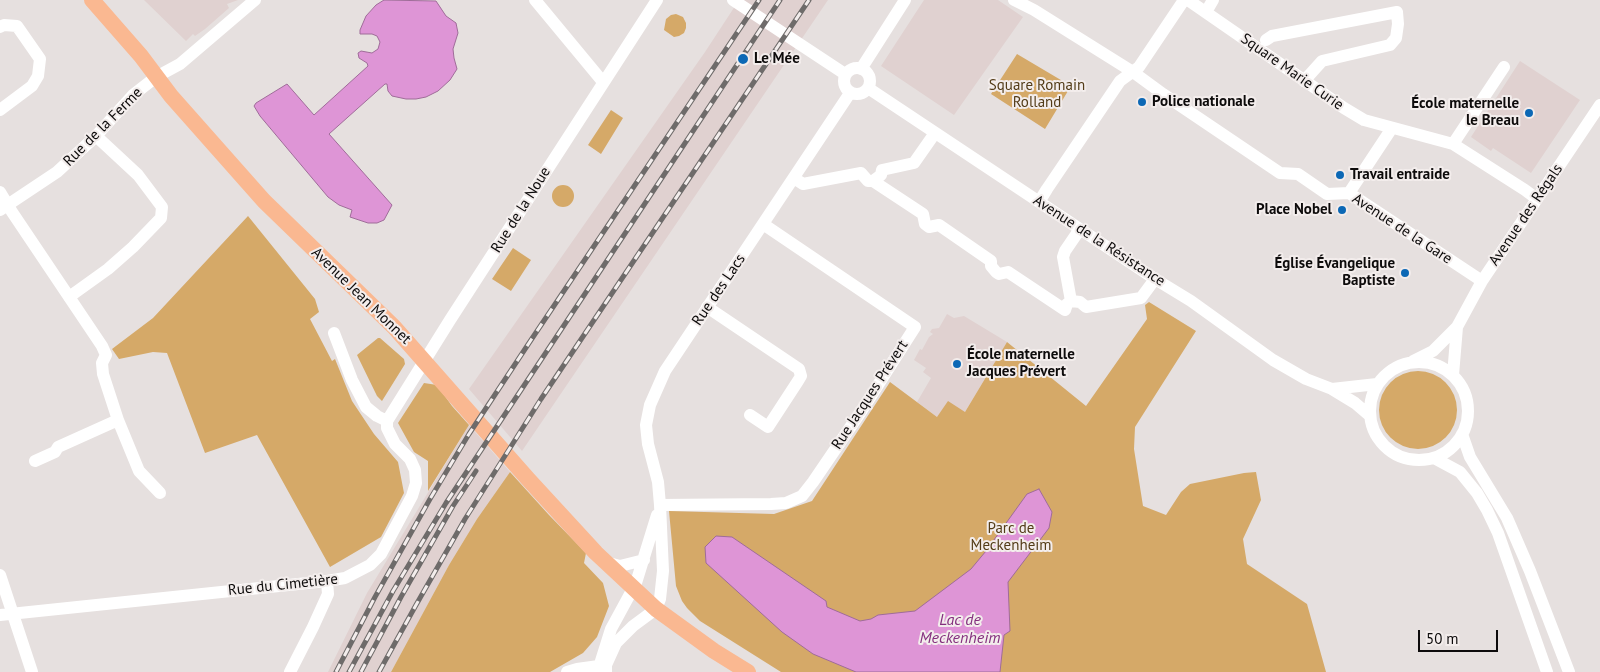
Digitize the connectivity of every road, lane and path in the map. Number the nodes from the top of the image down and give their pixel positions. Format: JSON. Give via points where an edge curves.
{"nodes":[{"id":1,"x":92,"y":0,"type":"edge"},
{"id":2,"x":255,"y":0,"type":"edge"},
{"id":3,"x":535,"y":0,"type":"edge"},
{"id":4,"x":657,"y":0,"type":"edge"},
{"id":5,"x":905,"y":0,"type":"edge"},
{"id":6,"x":1014,"y":0,"type":"edge"},
{"id":7,"x":1184,"y":0,"type":"edge"},
{"id":8,"x":1188,"y":0,"type":"edge"},
{"id":9,"x":1213,"y":0,"type":"edge"},
{"id":10,"x":736,"y":2,"type":"edge"},
{"id":11,"x":1206,"y":12,"type":"junction"},
{"id":12,"x":0,"y":27,"type":"edge"},
{"id":13,"x":1266,"y":40,"type":"dead end"},
{"id":14,"x":1504,"y":67,"type":"dead end"},
{"id":15,"x":861,"y":69,"type":"junction"},
{"id":16,"x":1133,"y":72,"type":"junction"},
{"id":17,"x":845,"y":74,"type":"junction"},
{"id":18,"x":156,"y":77,"type":"junction"},
{"id":19,"x":1304,"y":81,"type":"junction"},
{"id":20,"x":603,"y":82,"type":"junction"},
{"id":21,"x":868,"y":88,"type":"junction"},
{"id":22,"x":850,"y":93,"type":"junction"},
{"id":23,"x":1600,"y":105,"type":"edge"},
{"id":24,"x":0,"y":110,"type":"edge"},
{"id":25,"x":1387,"y":127,"type":"junction"},
{"id":26,"x":936,"y":132,"type":"junction"},
{"id":27,"x":96,"y":136,"type":"junction"},
{"id":28,"x":1453,"y":144,"type":"junction"},
{"id":29,"x":794,"y":178,"type":"junction"},
{"id":30,"x":873,"y":181,"type":"junction"},
{"id":31,"x":0,"y":192,"type":"edge"},
{"id":32,"x":1349,"y":193,"type":"junction"},
{"id":33,"x":1537,"y":199,"type":"junction"},
{"id":34,"x":1039,"y":202,"type":"junction"},
{"id":35,"x":4,"y":207,"type":"edge"},
{"id":36,"x":763,"y":224,"type":"junction"},
{"id":37,"x":1080,"y":230,"type":"junction"},
{"id":38,"x":1155,"y":280,"type":"junction"},
{"id":39,"x":1482,"y":281,"type":"junction"},
{"id":40,"x":68,"y":297,"type":"junction"},
{"id":41,"x":1068,"y":305,"type":"junction"},
{"id":42,"x":707,"y":307,"type":"junction"},
{"id":43,"x":1457,"y":327,"type":"junction"},
{"id":44,"x":334,"y":333,"type":"dead end"},
{"id":45,"x":424,"y":360,"type":"junction"},
{"id":46,"x":1413,"y":361,"type":"junction"},
{"id":47,"x":1453,"y":375,"type":"junction"},
{"id":48,"x":1377,"y":384,"type":"junction"},
{"id":49,"x":1332,"y":389,"type":"junction"},
{"id":50,"x":750,"y":415,"type":"dead end"},
{"id":51,"x":1369,"y":415,"type":"junction"},
{"id":52,"x":118,"y":420,"type":"junction"},
{"id":53,"x":387,"y":421,"type":"junction"},
{"id":54,"x":1462,"y":434,"type":"junction"},
{"id":55,"x":1434,"y":458,"type":"junction"},
{"id":56,"x":34,"y":461,"type":"dead end"},
{"id":57,"x":160,"y":493,"type":"dead end"},
{"id":58,"x":660,"y":506,"type":"junction"},
{"id":59,"x":644,"y":560,"type":"junction"},
{"id":60,"x":605,"y":562,"type":"junction"},
{"id":61,"x":0,"y":574,"type":"edge"},
{"id":62,"x":327,"y":581,"type":"junction"},
{"id":63,"x":645,"y":598,"type":"junction"},
{"id":64,"x":13,"y":614,"type":"junction"},
{"id":65,"x":0,"y":615,"type":"edge"},
{"id":66,"x":603,"y":669,"type":"edge"},
{"id":67,"x":32,"y":672,"type":"edge"},
{"id":68,"x":290,"y":672,"type":"edge"},
{"id":69,"x":567,"y":672,"type":"edge"},
{"id":70,"x":748,"y":672,"type":"edge"},
{"id":71,"x":1547,"y":672,"type":"edge"},
{"id":72,"x":1569,"y":672,"type":"edge"}],
"edges":[{"from":1,"to":18,"type":"main road","name":"Avenue Jean Monnet"},
{"from":2,"to":18,"type":"street","name":"Rue de la Ferme","via":[[180,64]]},
{"from":3,"to":20,"type":"street"},
{"from":4,"to":20,"type":"street","name":"Rue de la Noue"},
{"from":5,"to":15,"type":"street"},
{"from":6,"to":16,"type":"street","name":"Avenue de la Gare"},
{"from":7,"to":16,"type":"street"},
{"from":8,"to":11,"type":"street","name":"Square Marie Curie"},
{"from":9,"to":11,"type":"street"},
{"from":10,"to":17,"type":"street"},
{"from":11,"to":19,"type":"street","name":"Square Marie Curie"},
{"from":12,"to":24,"type":"street","via":[[4,24],[17,26],[40,59],[38,76],[32,86]]},
{"from":13,"to":19,"type":"street","via":[[1272,36],[1397,12],[1396,38],[1390,46],[1322,61]]},
{"from":14,"to":28,"type":"street"},
{"from":15,"to":17,"type":"street","via":[[852,69]]},
{"from":15,"to":21,"type":"street","via":[[870,78]]},
{"from":16,"to":32,"type":"street","name":"Avenue de la Gare","via":[[1280,173],[1298,174],[1327,194]]},
{"from":16,"to":34,"type":"street","via":[[1120,82]]},
{"from":17,"to":22,"type":"street","via":[[844,87]]},
{"from":18,"to":27,"type":"street","name":"Rue de la Ferme","via":[[133,95]]},
{"from":18,"to":45,"type":"main road","name":"Avenue Jean Monnet","via":[[275,214],[394,327]]},
{"from":19,"to":25,"type":"street","name":"Square Marie Curie","via":[[1364,120]]},
{"from":20,"to":45,"type":"street","name":"Rue de la Noue"},
{"from":21,"to":22,"type":"street","via":[[862,94]]},
{"from":21,"to":26,"type":"street","name":"Avenue de la Résistance"},
{"from":22,"to":29,"type":"street","name":"Rue des Lacs"},
{"from":23,"to":33,"type":"street","name":"Avenue des Régals"},
{"from":25,"to":28,"type":"street","name":"Square Marie Curie"},
{"from":25,"to":32,"type":"street"},
{"from":26,"to":30,"type":"street","via":[[914,164],[882,170]]},
{"from":26,"to":34,"type":"street","name":"Avenue de la Résistance"},
{"from":27,"to":35,"type":"street","name":"Rue de la Ferme","via":[[57,172]]},
{"from":27,"to":40,"type":"street","via":[[138,176],[162,206],[161,218],[108,269]]},
{"from":28,"to":33,"type":"street","name":"Square Marie Curie"},
{"from":29,"to":30,"type":"street","via":[[803,184],[861,173],[868,181]]},
{"from":29,"to":36,"type":"street","name":"Rue des Lacs"},
{"from":30,"to":41,"type":"street","via":[[922,214],[929,227],[939,225],[991,261],[991,266],[999,274],[1008,272]]},
{"from":31,"to":35,"type":"street"},
{"from":32,"to":39,"type":"street","name":"Avenue de la Gare"},
{"from":33,"to":39,"type":"street","name":"Avenue des Régals"},
{"from":34,"to":37,"type":"street","name":"Avenue de la Résistance"},
{"from":35,"to":40,"type":"street"},
{"from":36,"to":42,"type":"street","name":"Rue des Lacs"},
{"from":36,"to":58,"type":"street","name":"Rue Jacques Prévert","via":[[915,327],[802,496],[778,504]]},
{"from":37,"to":38,"type":"street","name":"Avenue de la Résistance"},
{"from":37,"to":41,"type":"street","via":[[1063,257]]},
{"from":38,"to":41,"type":"street","via":[[1141,298],[1086,307],[1076,300]]},
{"from":38,"to":49,"type":"street","name":"Avenue de la Résistance","via":[[1191,301],[1279,364]]},
{"from":39,"to":43,"type":"street","name":"Avenue des Régals"},
{"from":40,"to":52,"type":"street","via":[[106,355],[102,363],[103,374]]},
{"from":42,"to":50,"type":"street","via":[[799,369],[801,376],[768,427]]},
{"from":42,"to":58,"type":"street","name":"Rue des Lacs","via":[[665,371],[650,405],[646,425]]},
{"from":43,"to":46,"type":"street","name":"Avenue des Régals","via":[[1433,351]]},
{"from":43,"to":47,"type":"street","name":"Avenue des Régals"},
{"from":44,"to":53,"type":"street","via":[[366,407]]},
{"from":45,"to":53,"type":"street","name":"Rue de la Noue"},
{"from":45,"to":60,"type":"main road","name":"Avenue Jean Monnet"},
{"from":46,"to":47,"type":"street","via":[[1441,366]]},
{"from":46,"to":48,"type":"street","via":[[1386,373]]},
{"from":47,"to":54,"type":"street","via":[[1468,403],[1468,419]]},
{"from":48,"to":49,"type":"street","name":"Avenue de la Résistance"},
{"from":48,"to":51,"type":"street","via":[[1371,396]]},
{"from":49,"to":51,"type":"street","name":"Avenue de la Résistance"},
{"from":51,"to":55,"type":"street","via":[[1378,440],[1389,451],[1418,461]]},
{"from":52,"to":56,"type":"street"},
{"from":52,"to":57,"type":"street","via":[[139,471]]},
{"from":53,"to":62,"type":"street","name":"Rue du Cimetière","via":[[395,444],[410,459],[414,470],[416,483],[412,496],[381,554],[370,565],[345,578]]},
{"from":54,"to":55,"type":"street","via":[[1450,449]]},
{"from":54,"to":72,"type":"street","via":[[1470,458],[1508,518]]},
{"from":55,"to":71,"type":"street","via":[[1460,472],[1487,510]]},
{"from":58,"to":59,"type":"street","name":"Rue des Lacs"},
{"from":58,"to":63,"type":"street","name":"Rue des Lacs","via":[[663,571],[660,599]]},
{"from":59,"to":60,"type":"street","via":[[620,566]]},
{"from":59,"to":63,"type":"street","name":"Rue des Lacs"},
{"from":60,"to":63,"type":"main road","name":"Avenue Jean Monnet"},
{"from":61,"to":64,"type":"street"},
{"from":62,"to":64,"type":"street","name":"Rue du Cimetière"},
{"from":62,"to":68,"type":"street","via":[[328,594]]},
{"from":63,"to":66,"type":"street","via":[[633,626],[616,643]]},
{"from":63,"to":66,"type":"street","via":[[611,629],[600,662]]},
{"from":63,"to":70,"type":"main road","name":"Avenue Jean Monnet","via":[[714,651]]},
{"from":64,"to":65,"type":"street","name":"Rue du Cimetière"},
{"from":64,"to":67,"type":"street"},
{"from":66,"to":69,"type":"street"}]}
